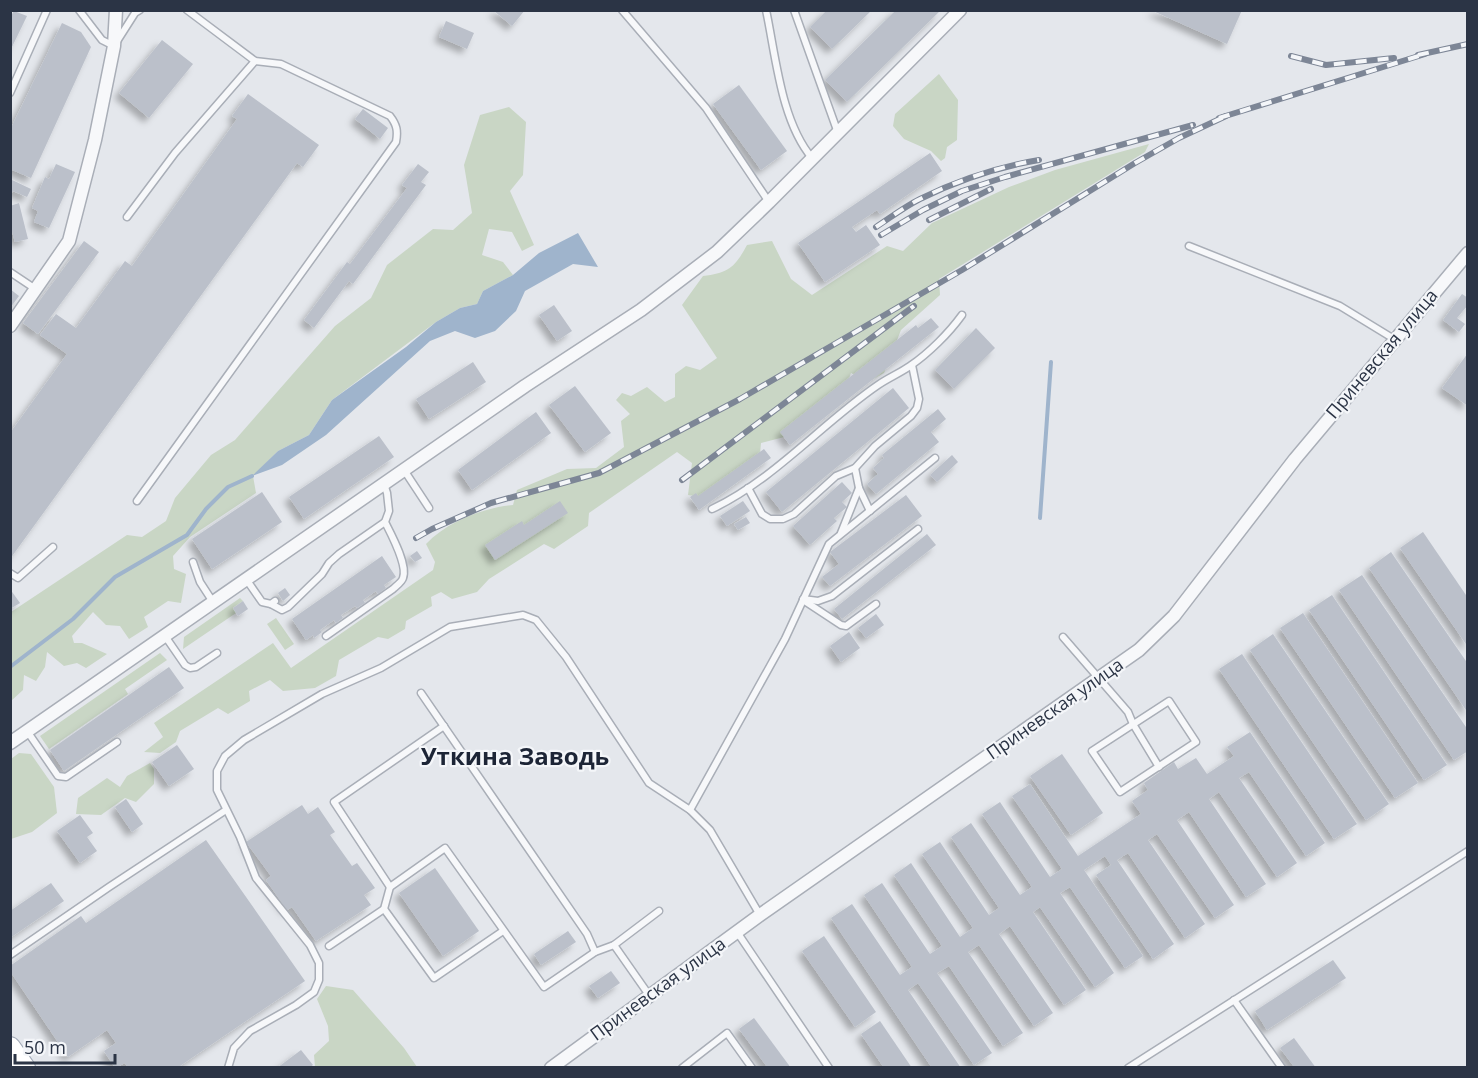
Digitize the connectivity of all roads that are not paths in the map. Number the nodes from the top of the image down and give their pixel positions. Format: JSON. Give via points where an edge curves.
{"nodes":[{"id":1,"x":47,"y":10,"type":"edge"},
{"id":2,"x":79,"y":10,"type":"edge"},
{"id":3,"x":116,"y":10,"type":"edge"},
{"id":4,"x":140,"y":10,"type":"edge"},
{"id":5,"x":187,"y":10,"type":"edge"},
{"id":6,"x":622,"y":10,"type":"edge"},
{"id":7,"x":766,"y":10,"type":"edge"},
{"id":8,"x":794,"y":10,"type":"edge"},
{"id":9,"x":960,"y":10,"type":"edge"},
{"id":10,"x":114,"y":46,"type":"junction"},
{"id":11,"x":255,"y":61,"type":"junction"},
{"id":12,"x":10,"y":93,"type":"edge"},
{"id":13,"x":838,"y":133,"type":"junction"},
{"id":14,"x":813,"y":158,"type":"junction"},
{"id":15,"x":769,"y":202,"type":"junction"},
{"id":16,"x":127,"y":217,"type":"dead end"},
{"id":17,"x":1189,"y":246,"type":"dead end"},
{"id":18,"x":1467,"y":253,"type":"edge"},
{"id":19,"x":10,"y":272,"type":"edge"},
{"id":20,"x":37,"y":290,"type":"junction"},
{"id":21,"x":962,"y":315,"type":"dead end"},
{"id":22,"x":10,"y":326,"type":"edge"},
{"id":23,"x":1394,"y":339,"type":"junction"},
{"id":24,"x":912,"y":365,"type":"junction"},
{"id":25,"x":935,"y":458,"type":"dead end"},
{"id":26,"x":855,"y":468,"type":"junction"},
{"id":27,"x":404,"y":470,"type":"junction"},
{"id":28,"x":384,"y":484,"type":"junction"},
{"id":29,"x":748,"y":488,"type":"junction"},
{"id":30,"x":859,"y":488,"type":"junction"},
{"id":31,"x":137,"y":501,"type":"dead end"},
{"id":32,"x":429,"y":508,"type":"dead end"},
{"id":33,"x":712,"y":509,"type":"dead end"},
{"id":34,"x":870,"y":511,"type":"junction"},
{"id":35,"x":385,"y":522,"type":"junction"},
{"id":36,"x":918,"y":529,"type":"dead end"},
{"id":37,"x":841,"y":533,"type":"junction"},
{"id":38,"x":53,"y":547,"type":"dead end"},
{"id":39,"x":193,"y":562,"type":"dead end"},
{"id":40,"x":10,"y":573,"type":"edge"},
{"id":41,"x":246,"y":579,"type":"junction"},
{"id":42,"x":803,"y":599,"type":"junction"},
{"id":43,"x":213,"y":602,"type":"junction"},
{"id":44,"x":876,"y":604,"type":"dead end"},
{"id":45,"x":165,"y":636,"type":"junction"},
{"id":46,"x":326,"y":636,"type":"dead end"},
{"id":47,"x":1063,"y":637,"type":"dead end"},
{"id":48,"x":217,"y":653,"type":"dead end"},
{"id":49,"x":1100,"y":679,"type":"junction"},
{"id":50,"x":421,"y":693,"type":"dead end"},
{"id":51,"x":1133,"y":724,"type":"junction"},
{"id":52,"x":444,"y":726,"type":"junction"},
{"id":53,"x":27,"y":732,"type":"junction"},
{"id":54,"x":117,"y":742,"type":"dead end"},
{"id":55,"x":10,"y":743,"type":"edge"},
{"id":56,"x":1159,"y":766,"type":"junction"},
{"id":57,"x":226,"y":810,"type":"junction"},
{"id":58,"x":690,"y":810,"type":"junction"},
{"id":59,"x":1467,"y":851,"type":"edge"},
{"id":60,"x":390,"y":887,"type":"junction"},
{"id":61,"x":384,"y":909,"type":"junction"},
{"id":62,"x":658,"y":911,"type":"dead end"},
{"id":63,"x":760,"y":915,"type":"junction"},
{"id":64,"x":504,"y":931,"type":"junction"},
{"id":65,"x":737,"y":932,"type":"junction"},
{"id":66,"x":614,"y":945,"type":"junction"},
{"id":67,"x":329,"y":946,"type":"dead end"},
{"id":68,"x":595,"y":952,"type":"junction"},
{"id":69,"x":10,"y":956,"type":"edge"},
{"id":70,"x":649,"y":995,"type":"junction"},
{"id":71,"x":1234,"y":1000,"type":"junction"},
{"id":72,"x":10,"y":1047,"type":"edge"},
{"id":73,"x":26,"y":1068,"type":"edge"},
{"id":74,"x":228,"y":1068,"type":"edge"},
{"id":75,"x":551,"y":1068,"type":"edge"},
{"id":76,"x":682,"y":1068,"type":"edge"},
{"id":77,"x":753,"y":1068,"type":"edge"},
{"id":78,"x":829,"y":1068,"type":"edge"},
{"id":79,"x":1128,"y":1068,"type":"edge"},
{"id":80,"x":1282,"y":1068,"type":"edge"}],
"edges":[{"from":1,"to":12,"type":"lane"},
{"from":2,"to":10,"type":"lane","via":[[102,40]]},
{"from":3,"to":10,"type":"street"},
{"from":4,"to":10,"type":"lane"},
{"from":5,"to":11,"type":"lane"},
{"from":6,"to":15,"type":"lane","via":[[705,108]]},
{"from":7,"to":14,"type":"lane","via":[[785,104],[801,145]]},
{"from":8,"to":13,"type":"lane"},
{"from":9,"to":13,"type":"street"},
{"from":10,"to":20,"type":"street","via":[[69,241]]},
{"from":11,"to":16,"type":"lane","via":[[175,153]]},
{"from":11,"to":31,"type":"lane","via":[[281,64],[390,116],[396,124],[396,142]]},
{"from":13,"to":14,"type":"street"},
{"from":14,"to":15,"type":"street"},
{"from":15,"to":27,"type":"street","via":[[717,252],[641,310]]},
{"from":17,"to":23,"type":"lane","via":[[1340,306]]},
{"from":18,"to":23,"type":"street","name":"Приневская улица"},
{"from":19,"to":20,"type":"lane"},
{"from":20,"to":22,"type":"street"},
{"from":21,"to":24,"type":"lane"},
{"from":23,"to":49,"type":"street","name":"Приневская улица","via":[[1174,616],[1139,650]]},
{"from":24,"to":26,"type":"lane","via":[[920,399],[918,408]]},
{"from":24,"to":29,"type":"lane","via":[[878,385]]},
{"from":25,"to":34,"type":"lane"},
{"from":26,"to":29,"type":"lane","via":[[836,477],[783,519],[770,519],[762,514]]},
{"from":26,"to":30,"type":"lane"},
{"from":27,"to":28,"type":"street"},
{"from":27,"to":32,"type":"lane"},
{"from":28,"to":35,"type":"lane","via":[[389,511]]},
{"from":28,"to":41,"type":"street"},
{"from":29,"to":33,"type":"lane"},
{"from":30,"to":34,"type":"lane"},
{"from":30,"to":37,"type":"lane"},
{"from":34,"to":37,"type":"lane"},
{"from":35,"to":41,"type":"lane","via":[[339,554],[288,607],[278,609],[273,602],[262,602]]},
{"from":35,"to":46,"type":"lane","via":[[398,551],[403,580]]},
{"from":36,"to":42,"type":"lane","via":[[832,596]]},
{"from":37,"to":42,"type":"lane","via":[[829,543]]},
{"from":38,"to":40,"type":"lane","via":[[18,578]]},
{"from":39,"to":43,"type":"lane"},
{"from":41,"to":43,"type":"street"},
{"from":42,"to":44,"type":"lane","via":[[846,626]]},
{"from":42,"to":58,"type":"lane"},
{"from":43,"to":45,"type":"street"},
{"from":45,"to":48,"type":"lane","via":[[190,668]]},
{"from":45,"to":53,"type":"street"},
{"from":47,"to":49,"type":"lane"},
{"from":49,"to":51,"type":"lane","via":[[1128,712]]},
{"from":49,"to":63,"type":"street","name":"Приневская улица"},
{"from":50,"to":52,"type":"lane"},
{"from":51,"to":56,"type":"lane"},
{"from":51,"to":56,"type":"lane","via":[[1169,701],[1196,742]]},
{"from":51,"to":56,"type":"lane","via":[[1092,751],[1120,792]]},
{"from":52,"to":60,"type":"lane","via":[[334,802]]},
{"from":52,"to":68,"type":"lane","via":[[587,934]]},
{"from":53,"to":54,"type":"lane","via":[[62,778]]},
{"from":53,"to":55,"type":"street"},
{"from":57,"to":58,"type":"lane","via":[[217,790],[217,771],[225,756],[244,740],[450,627],[524,615],[536,620],[566,657],[649,783]]},
{"from":57,"to":69,"type":"lane"},
{"from":57,"to":74,"type":"lane","via":[[256,878],[310,945],[319,963],[314,992],[250,1031],[234,1048]]},
{"from":58,"to":63,"type":"lane","via":[[710,830]]},
{"from":59,"to":71,"type":"lane"},
{"from":60,"to":61,"type":"lane"},
{"from":60,"to":64,"type":"lane","via":[[445,848]]},
{"from":61,"to":64,"type":"lane","via":[[434,978]]},
{"from":61,"to":67,"type":"lane"},
{"from":62,"to":66,"type":"lane"},
{"from":63,"to":65,"type":"street","name":"Приневская улица"},
{"from":64,"to":68,"type":"lane","via":[[544,987]]},
{"from":65,"to":70,"type":"street","name":"Приневская улица"},
{"from":65,"to":78,"type":"lane"},
{"from":66,"to":68,"type":"lane"},
{"from":66,"to":70,"type":"lane"},
{"from":70,"to":75,"type":"street","name":"Приневская улица"},
{"from":71,"to":79,"type":"lane"},
{"from":71,"to":80,"type":"lane"},
{"from":72,"to":73,"type":"main road"},
{"from":76,"to":77,"type":"lane","via":[[727,1034]]}]}
